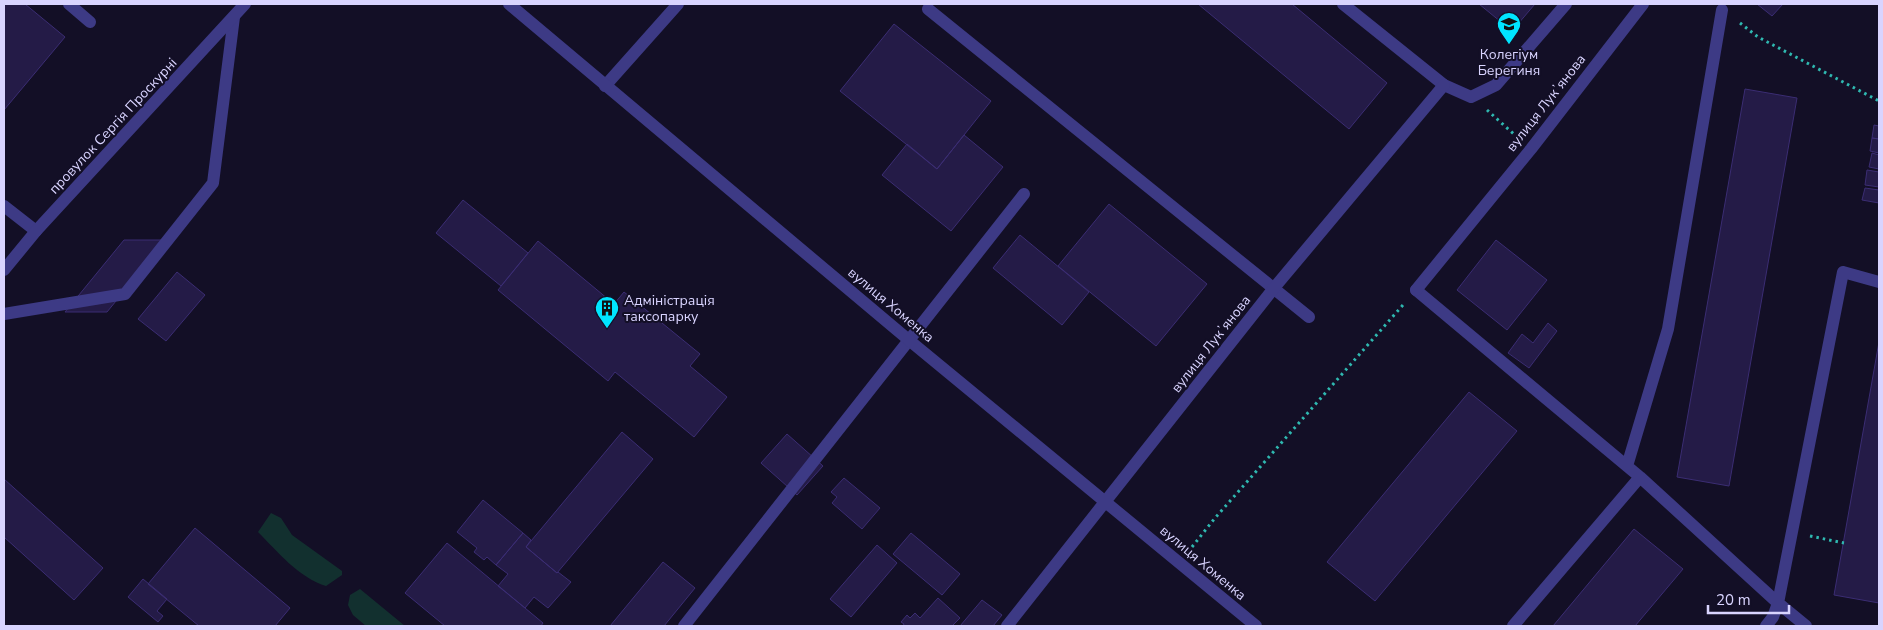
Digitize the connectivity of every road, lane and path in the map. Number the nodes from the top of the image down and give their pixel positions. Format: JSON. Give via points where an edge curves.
{"nodes":[{"id":1,"x":69,"y":4,"type":"edge"},
{"id":2,"x":245,"y":4,"type":"edge"},
{"id":3,"x":510,"y":4,"type":"edge"},
{"id":4,"x":678,"y":4,"type":"edge"},
{"id":5,"x":1343,"y":4,"type":"edge"},
{"id":6,"x":1566,"y":4,"type":"edge"},
{"id":7,"x":1643,"y":4,"type":"edge"},
{"id":8,"x":928,"y":9,"type":"dead end"},
{"id":9,"x":1722,"y":10,"type":"joint"},
{"id":10,"x":234,"y":17,"type":"junction"},
{"id":11,"x":90,"y":22,"type":"dead end"},
{"id":12,"x":1444,"y":85,"type":"junction"},
{"id":13,"x":606,"y":86,"type":"junction"},
{"id":14,"x":1471,"y":97,"type":"junction"},
{"id":15,"x":1879,"y":101,"type":"edge"},
{"id":16,"x":1531,"y":148,"type":"junction"},
{"id":17,"x":1024,"y":194,"type":"dead end"},
{"id":18,"x":4,"y":206,"type":"edge"},
{"id":19,"x":36,"y":232,"type":"junction"},
{"id":20,"x":4,"y":270,"type":"edge"},
{"id":21,"x":1879,"y":282,"type":"edge"},
{"id":22,"x":1274,"y":288,"type":"junction"},
{"id":23,"x":1416,"y":290,"type":"junction"},
{"id":24,"x":4,"y":314,"type":"edge"},
{"id":25,"x":1309,"y":317,"type":"dead end"},
{"id":26,"x":910,"y":340,"type":"junction"},
{"id":27,"x":1627,"y":466,"type":"junction"},
{"id":28,"x":1640,"y":477,"type":"junction"},
{"id":29,"x":1106,"y":502,"type":"junction"},
{"id":30,"x":1792,"y":533,"type":"junction"},
{"id":31,"x":1844,"y":543,"type":"dead end"},
{"id":32,"x":1179,"y":563,"type":"junction"},
{"id":33,"x":1778,"y":603,"type":"junction"},
{"id":34,"x":684,"y":626,"type":"edge"},
{"id":35,"x":1007,"y":626,"type":"edge"},
{"id":36,"x":1256,"y":626,"type":"edge"},
{"id":37,"x":1513,"y":626,"type":"edge"},
{"id":38,"x":1766,"y":626,"type":"edge"},
{"id":39,"x":1806,"y":626,"type":"edge"}],
"edges":[{"from":1,"to":11,"type":"street"},
{"from":2,"to":10,"type":"street","name":"провулок Сергія Проскурні"},
{"from":3,"to":13,"type":"street","name":"вулиця Хоменка"},
{"from":4,"to":13,"type":"street"},
{"from":5,"to":12,"type":"street"},
{"from":6,"to":14,"type":"street","via":[[1496,85]]},
{"from":7,"to":16,"type":"street","name":"вулиця Лукʼянова"},
{"from":8,"to":22,"type":"street"},
{"from":9,"to":15,"type":"path","via":[[1758,37]]},
{"from":9,"to":27,"type":"street","via":[[1668,329]]},
{"from":10,"to":19,"type":"street","name":"провулок Сергія Проскурні"},
{"from":10,"to":24,"type":"street","via":[[213,183],[125,294]]},
{"from":12,"to":14,"type":"street"},
{"from":12,"to":22,"type":"street","name":"вулиця Лукʼянова"},
{"from":13,"to":26,"type":"street","name":"вулиця Хоменка"},
{"from":14,"to":16,"type":"path"},
{"from":16,"to":23,"type":"street","name":"вулиця Лукʼянова"},
{"from":17,"to":26,"type":"street"},
{"from":18,"to":19,"type":"street"},
{"from":19,"to":20,"type":"street","name":"провулок Сергія Проскурні"},
{"from":21,"to":30,"type":"street","via":[[1843,272]]},
{"from":22,"to":25,"type":"street"},
{"from":22,"to":29,"type":"street","name":"вулиця Лукʼянова"},
{"from":23,"to":27,"type":"street"},
{"from":23,"to":32,"type":"path"},
{"from":26,"to":29,"type":"street","name":"вулиця Хоменка"},
{"from":26,"to":34,"type":"street"},
{"from":27,"to":28,"type":"street"},
{"from":28,"to":33,"type":"street"},
{"from":28,"to":37,"type":"street"},
{"from":29,"to":32,"type":"street","name":"вулиця Хоменка"},
{"from":29,"to":35,"type":"street","name":"вулиця Лукʼянова"},
{"from":30,"to":31,"type":"path"},
{"from":30,"to":33,"type":"street"},
{"from":32,"to":36,"type":"street","name":"вулиця Хоменка"},
{"from":33,"to":38,"type":"street"},
{"from":33,"to":39,"type":"street"}]}
